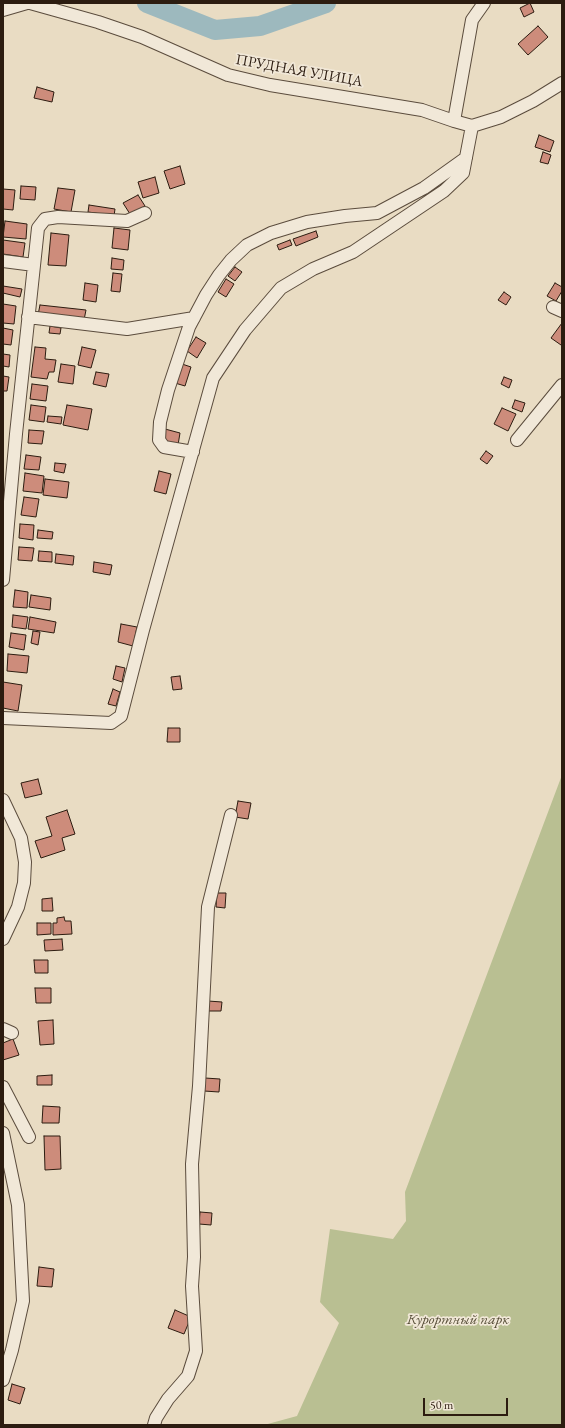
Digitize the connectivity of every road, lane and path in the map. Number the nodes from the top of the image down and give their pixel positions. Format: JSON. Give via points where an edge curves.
{"nodes":[{"id":1,"x":27,"y":3,"type":"edge"},
{"id":2,"x":30,"y":3,"type":"edge"},
{"id":3,"x":484,"y":3,"type":"edge"},
{"id":4,"x":3,"y":10,"type":"edge"},
{"id":5,"x":562,"y":83,"type":"edge"},
{"id":6,"x":454,"y":121,"type":"junction"},
{"id":7,"x":472,"y":126,"type":"junction"},
{"id":8,"x":466,"y":158,"type":"junction"},
{"id":9,"x":145,"y":213,"type":"dead end"},
{"id":10,"x":3,"y":261,"type":"edge"},
{"id":11,"x":34,"y":265,"type":"junction"},
{"id":12,"x":28,"y":317,"type":"junction"},
{"id":13,"x":194,"y":318,"type":"junction"},
{"id":14,"x":562,"y":385,"type":"edge"},
{"id":15,"x":517,"y":440,"type":"dead end"},
{"id":16,"x":192,"y":452,"type":"junction"},
{"id":17,"x":3,"y":580,"type":"edge"},
{"id":18,"x":3,"y":718,"type":"edge"},
{"id":19,"x":3,"y":800,"type":"edge"},
{"id":20,"x":231,"y":815,"type":"dead end"},
{"id":21,"x":3,"y":940,"type":"edge"},
{"id":22,"x":3,"y":1087,"type":"edge"},
{"id":23,"x":3,"y":1133,"type":"edge"},
{"id":24,"x":30,"y":1137,"type":"dead end"},
{"id":25,"x":3,"y":1380,"type":"edge"},
{"id":26,"x":154,"y":1425,"type":"edge"}],
"edges":[{"from":1,"to":4,"type":"street"},
{"from":2,"to":6,"type":"street","name":"ПРУДНАЯ УЛИЦА","via":[[142,37],[228,75],[270,85],[422,110]]},
{"from":3,"to":6,"type":"street","via":[[472,20]]},
{"from":5,"to":7,"type":"street","via":[[501,117]]},
{"from":6,"to":7,"type":"street","name":"ПРУДНАЯ УЛИЦА"},
{"from":7,"to":8,"type":"street"},
{"from":8,"to":13,"type":"street","via":[[424,188],[377,213],[307,222],[271,233],[247,245],[219,275]]},
{"from":8,"to":16,"type":"street","via":[[462,173],[444,191],[354,252],[313,269],[281,288],[245,330],[214,378]]},
{"from":9,"to":11,"type":"street","via":[[127,221],[58,217],[45,219],[38,228]]},
{"from":10,"to":11,"type":"street"},
{"from":11,"to":12,"type":"street"},
{"from":12,"to":13,"type":"street","via":[[127,329]]},
{"from":12,"to":17,"type":"street"},
{"from":13,"to":16,"type":"street","via":[[168,390],[158,440],[164,447]]},
{"from":14,"to":15,"type":"street"},
{"from":16,"to":18,"type":"street","via":[[121,716],[111,723]]},
{"from":19,"to":21,"type":"street","via":[[21,838],[25,862],[24,883],[18,907]]},
{"from":20,"to":26,"type":"street","via":[[208,907],[192,1164],[192,1286],[196,1351],[188,1376],[168,1399]]},
{"from":22,"to":24,"type":"street"},
{"from":23,"to":25,"type":"street","via":[[18,1205],[24,1300]]}]}
